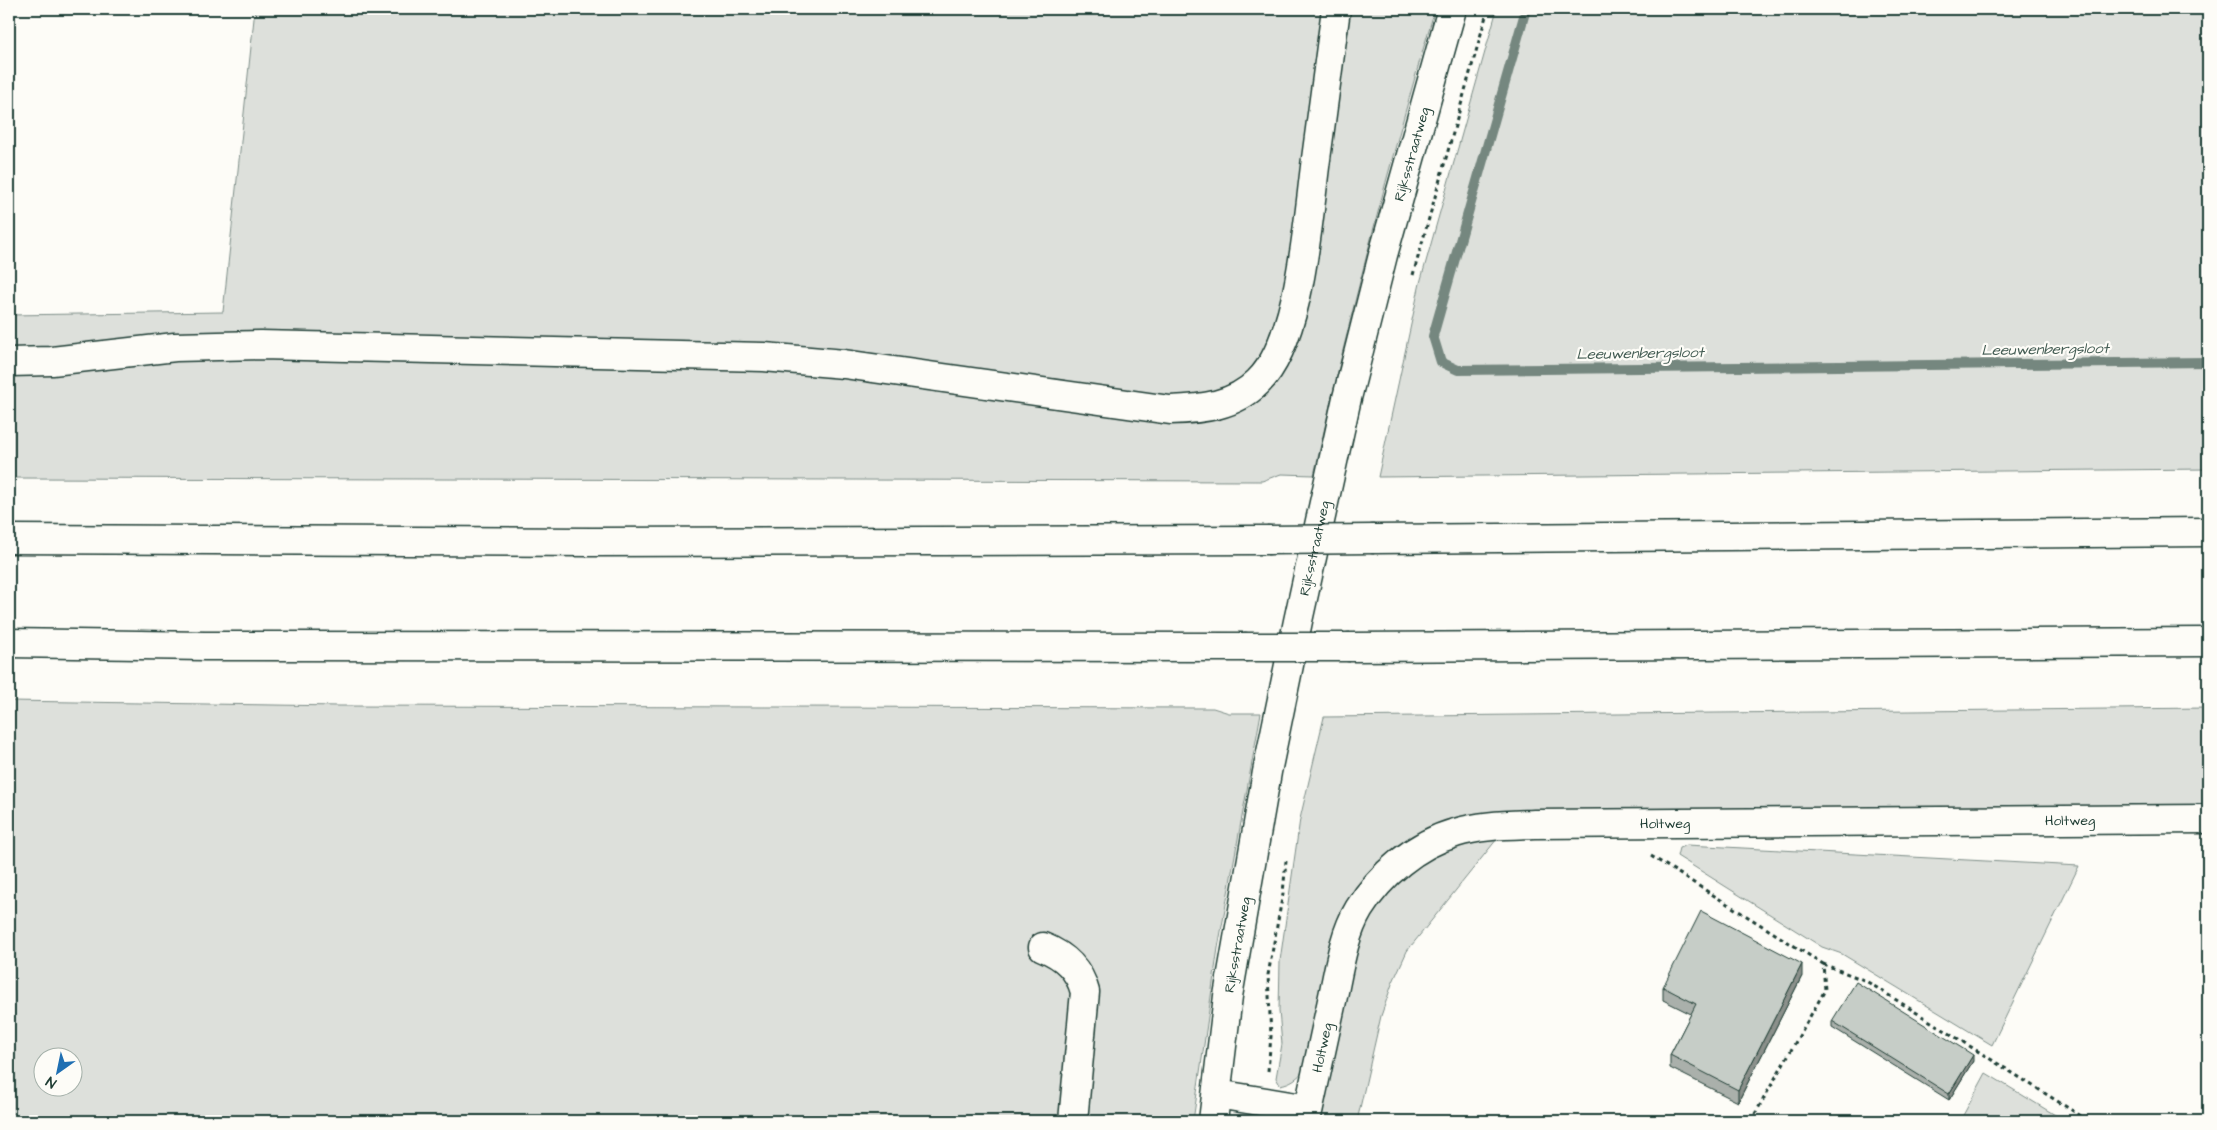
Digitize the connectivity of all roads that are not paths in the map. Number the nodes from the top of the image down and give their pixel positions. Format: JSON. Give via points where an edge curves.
{"nodes":[{"id":1,"x":1336,"y":9,"type":"edge"},
{"id":2,"x":1452,"y":9,"type":"edge"},
{"id":3,"x":9,"y":362,"type":"edge"},
{"id":4,"x":2208,"y":532,"type":"edge"},
{"id":5,"x":9,"y":539,"type":"edge"},
{"id":6,"x":2208,"y":642,"type":"edge"},
{"id":7,"x":9,"y":643,"type":"edge"},
{"id":8,"x":2208,"y":819,"type":"edge"},
{"id":9,"x":1043,"y":947,"type":"dead end"},
{"id":10,"x":1217,"y":1094,"type":"junction"},
{"id":11,"x":1307,"y":1115,"type":"edge"},
{"id":12,"x":1073,"y":1121,"type":"edge"},
{"id":13,"x":1213,"y":1121,"type":"edge"}],
"edges":[{"from":1,"to":3,"type":"main road","via":[[1307,225],[1284,341],[1273,364],[1258,382],[1219,406],[1170,410],[844,364],[673,354],[261,345],[175,347],[52,361]]},
{"from":2,"to":10,"type":"main road","name":"Rijksstraatweg","via":[[1383,255],[1347,398],[1304,593],[1267,772],[1228,996]]},
{"from":4,"to":5,"type":"main road","bridge":true,"via":[[1267,540],[582,542]]},
{"from":6,"to":7,"type":"main road","bridge":true,"via":[[1350,647]]},
{"from":8,"to":11,"type":"main road","name":"Holtweg","via":[[1534,824],[1481,827],[1454,833],[1415,852],[1392,868],[1358,910],[1339,967]]},
{"from":9,"to":12,"type":"main road","via":[[1069,961],[1085,992]]},
{"from":10,"to":11,"type":"main road"},
{"from":10,"to":13,"type":"main road","name":"Rijksstraatweg"}]}
